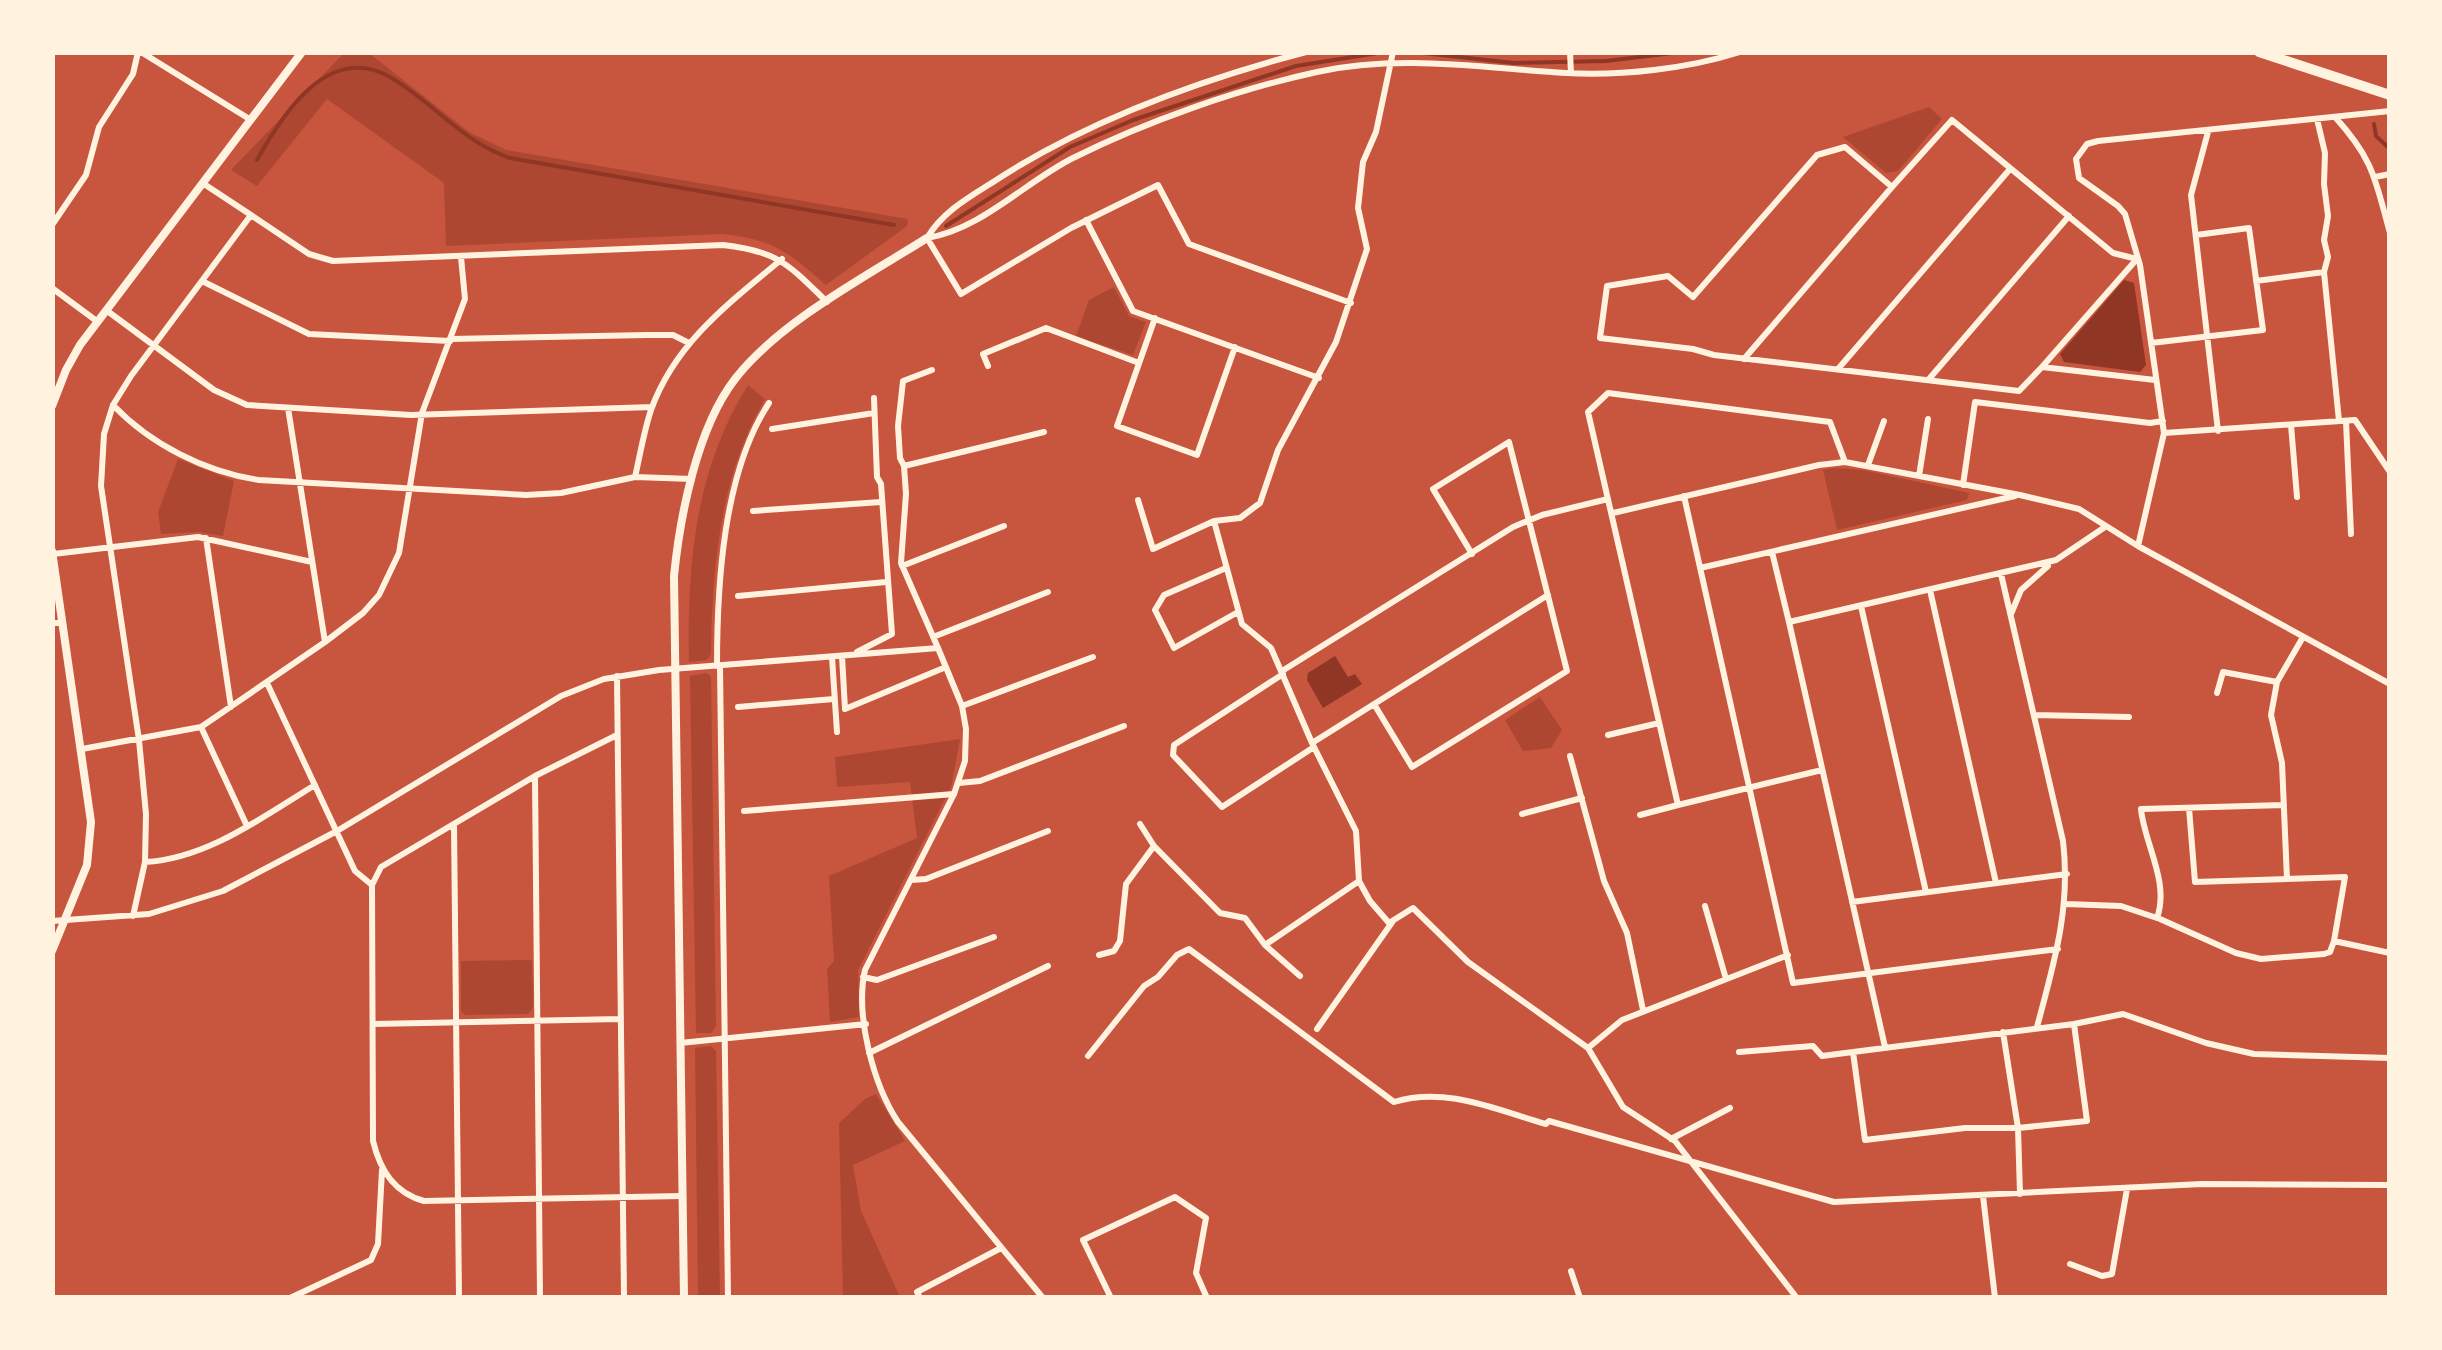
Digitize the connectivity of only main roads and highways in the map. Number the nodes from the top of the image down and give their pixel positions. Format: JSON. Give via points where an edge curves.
{"nodes":[{"id":1,"x":2261,"y":53,"type":"edge"},
{"id":2,"x":2390,"y":96,"type":"edge"}],
"edges":[{"from":1,"to":2,"type":"highway"}]}
